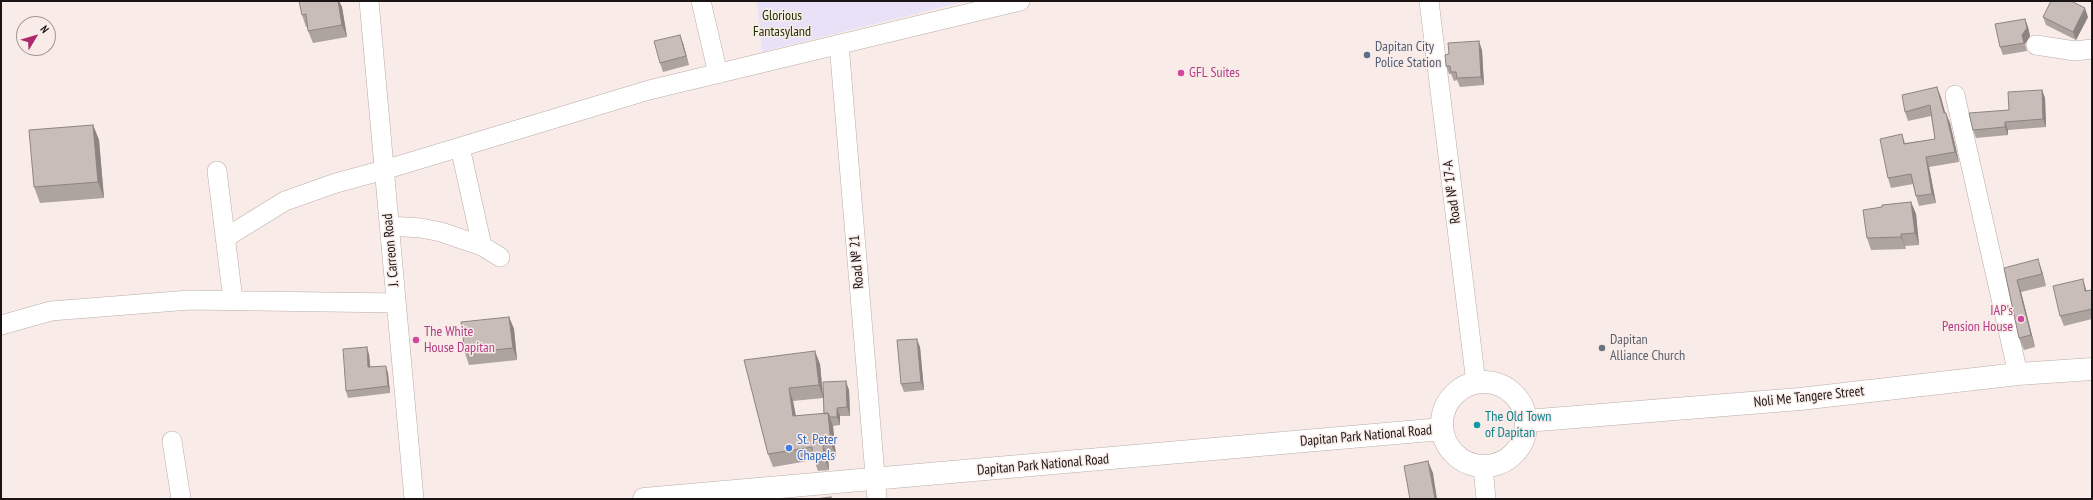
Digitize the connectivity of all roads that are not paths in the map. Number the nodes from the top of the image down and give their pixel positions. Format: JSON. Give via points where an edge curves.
{"nodes":[{"id":1,"x":369,"y":1,"type":"edge"},
{"id":2,"x":701,"y":1,"type":"edge"},
{"id":3,"x":1020,"y":1,"type":"edge"},
{"id":4,"x":1429,"y":1,"type":"edge"},
{"id":5,"x":839,"y":44,"type":"junction"},
{"id":6,"x":2036,"y":45,"type":"dead end"},
{"id":7,"x":2092,"y":49,"type":"edge"},
{"id":8,"x":718,"y":74,"type":"junction"},
{"id":9,"x":1955,"y":95,"type":"dead end"},
{"id":10,"x":460,"y":147,"type":"junction"},
{"id":11,"x":384,"y":170,"type":"junction"},
{"id":12,"x":216,"y":171,"type":"dead end"},
{"id":13,"x":389,"y":226,"type":"junction"},
{"id":14,"x":225,"y":238,"type":"junction"},
{"id":15,"x":482,"y":246,"type":"junction"},
{"id":16,"x":500,"y":257,"type":"dead end"},
{"id":17,"x":233,"y":300,"type":"junction"},
{"id":18,"x":395,"y":303,"type":"junction"},
{"id":19,"x":1,"y":325,"type":"edge"},
{"id":20,"x":2092,"y":369,"type":"edge"},
{"id":21,"x":2018,"y":374,"type":"junction"},
{"id":22,"x":1476,"y":382,"type":"junction"},
{"id":23,"x":1526,"y":420,"type":"junction"},
{"id":24,"x":1442,"y":429,"type":"junction"},
{"id":25,"x":172,"y":441,"type":"dead end"},
{"id":26,"x":1483,"y":466,"type":"junction"},
{"id":27,"x":876,"y":489,"type":"edge"},
{"id":28,"x":181,"y":499,"type":"edge"},
{"id":29,"x":414,"y":499,"type":"edge"},
{"id":30,"x":644,"y":499,"type":"edge"},
{"id":31,"x":1486,"y":499,"type":"edge"}],
"edges":[{"from":1,"to":11,"type":"street","name":"J. Carreon Road"},
{"from":2,"to":8,"type":"street"},
{"from":3,"to":5,"type":"street"},
{"from":4,"to":22,"type":"street","name":"Road № 17-A"},
{"from":5,"to":8,"type":"street"},
{"from":5,"to":27,"type":"street","name":"Road № 21"},
{"from":6,"to":7,"type":"street","via":[[2075,51]]},
{"from":8,"to":10,"type":"street","via":[[649,90]]},
{"from":9,"to":21,"type":"street"},
{"from":10,"to":11,"type":"street"},
{"from":10,"to":15,"type":"street"},
{"from":11,"to":13,"type":"street","name":"J. Carreon Road"},
{"from":11,"to":14,"type":"street","via":[[336,182],[285,201]]},
{"from":12,"to":14,"type":"street"},
{"from":13,"to":15,"type":"street","via":[[421,228]]},
{"from":13,"to":18,"type":"street","name":"J. Carreon Road"},
{"from":14,"to":17,"type":"street"},
{"from":15,"to":16,"type":"street"},
{"from":17,"to":18,"type":"street"},
{"from":17,"to":19,"type":"street","via":[[190,300],[59,310],[27,316]]},
{"from":18,"to":29,"type":"street","name":"J. Carreon Road"},
{"from":20,"to":21,"type":"main road","name":"Noli Me Tangere Street"},
{"from":21,"to":23,"type":"main road","name":"Noli Me Tangere Street","via":[[1800,399]]},
{"from":22,"to":23,"type":"main road","via":[[1496,384],[1513,394]]},
{"from":22,"to":24,"type":"main road","name":"Dapitan Park National Road","via":[[1459,390],[1447,403]]},
{"from":23,"to":26,"type":"main road","name":"Dapitan Park National Road","via":[[1526,431],[1518,449],[1502,462]]},
{"from":24,"to":26,"type":"main road","name":"Dapitan Park National Road","via":[[1444,439],[1455,456],[1473,465]]},
{"from":24,"to":27,"type":"main road","name":"Dapitan Park National Road"},
{"from":25,"to":28,"type":"street"},
{"from":26,"to":31,"type":"street"},
{"from":27,"to":30,"type":"main road","name":"Dapitan Park National Road","via":[[811,483]]}]}
